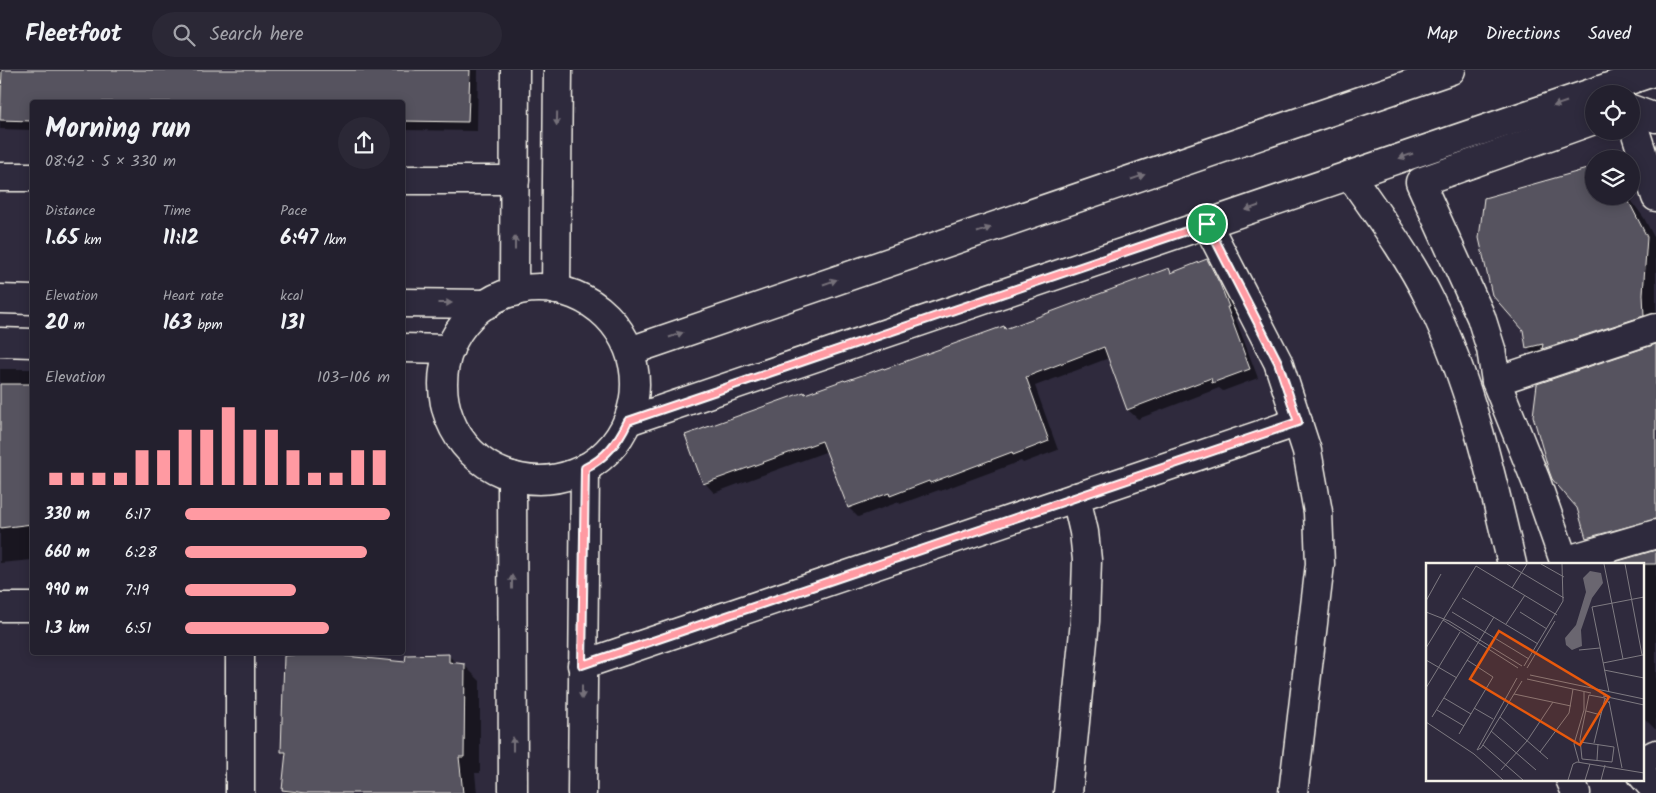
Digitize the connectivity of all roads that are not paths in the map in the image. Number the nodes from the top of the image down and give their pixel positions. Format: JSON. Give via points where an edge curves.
{"nodes":[{"id":1,"x":515,"y":70,"type":"edge"},
{"id":2,"x":558,"y":70,"type":"edge"},
{"id":3,"x":1451,"y":70,"type":"edge"},
{"id":4,"x":1652,"y":78,"type":"edge"},
{"id":5,"x":1640,"y":112,"type":"edge"},
{"id":6,"x":1656,"y":118,"type":"edge"},
{"id":7,"x":1585,"y":123,"type":"edge"},
{"id":8,"x":1638,"y":140,"type":"edge"},
{"id":9,"x":1350,"y":175,"type":"junction"},
{"id":10,"x":0,"y":176,"type":"edge"},
{"id":11,"x":30,"y":177,"type":"edge"},
{"id":12,"x":405,"y":180,"type":"edge"},
{"id":13,"x":515,"y":180,"type":"junction"},
{"id":14,"x":1656,"y":197,"type":"edge"},
{"id":15,"x":1207,"y":224,"type":"junction"},
{"id":16,"x":556,"y":290,"type":"junction"},
{"id":17,"x":514,"y":292,"type":"junction"},
{"id":18,"x":0,"y":300,"type":"edge"},
{"id":19,"x":30,"y":300,"type":"edge"},
{"id":20,"x":405,"y":303,"type":"edge"},
{"id":21,"x":488,"y":304,"type":"junction"},
{"id":22,"x":1656,"y":328,"type":"edge"},
{"id":23,"x":0,"y":342,"type":"edge"},
{"id":24,"x":30,"y":342,"type":"edge"},
{"id":25,"x":405,"y":348,"type":"edge"},
{"id":26,"x":450,"y":349,"type":"junction"},
{"id":27,"x":630,"y":350,"type":"junction"},
{"id":28,"x":1496,"y":381,"type":"junction"},
{"id":29,"x":628,"y":421,"type":"junction"},
{"id":30,"x":1298,"y":422,"type":"junction"},
{"id":31,"x":585,"y":468,"type":"junction"},
{"id":32,"x":512,"y":476,"type":"junction"},
{"id":33,"x":1076,"y":497,"type":"junction"},
{"id":34,"x":1656,"y":534,"type":"edge"},
{"id":35,"x":1564,"y":562,"type":"edge"},
{"id":36,"x":1512,"y":563,"type":"edge"},
{"id":37,"x":0,"y":606,"type":"edge"},
{"id":38,"x":30,"y":607,"type":"edge"},
{"id":39,"x":240,"y":655,"type":"edge"},
{"id":40,"x":582,"y":665,"type":"junction"},
{"id":41,"x":1656,"y":754,"type":"edge"},
{"id":42,"x":1644,"y":761,"type":"edge"},
{"id":43,"x":1644,"y":777,"type":"edge"},
{"id":44,"x":1570,"y":780,"type":"edge"},
{"id":45,"x":1656,"y":791,"type":"edge"},
{"id":46,"x":240,"y":793,"type":"edge"},
{"id":47,"x":513,"y":793,"type":"edge"},
{"id":48,"x":582,"y":793,"type":"edge"},
{"id":49,"x":1068,"y":793,"type":"edge"},
{"id":50,"x":1293,"y":793,"type":"edge"},
{"id":51,"x":1576,"y":793,"type":"edge"}],
"edges":[{"from":1,"to":13,"type":"street"},
{"from":2,"to":16,"type":"street","one_way":true},
{"from":27,"to":3,"type":"street","one_way":true},
{"from":4,"to":9,"type":"street","one_way":true},
{"from":5,"to":6,"type":"street"},
{"from":7,"to":28,"type":"street","via":[[1420,182],[1481,317]]},
{"from":8,"to":14,"type":"street"},
{"from":9,"to":15,"type":"street","one_way":true},
{"from":9,"to":36,"type":"street","via":[[1430,299],[1465,383],[1492,476]]},
{"from":10,"to":11,"type":"street"},
{"from":12,"to":13,"type":"street"},
{"from":17,"to":13,"type":"street","one_way":true},
{"from":15,"to":29,"type":"street"},
{"from":15,"to":30,"type":"street","via":[[1278,362]]},
{"from":16,"to":17,"type":"street","via":[[534,288]]},
{"from":16,"to":27,"type":"street","via":[[592,303],[615,324]]},
{"from":17,"to":21,"type":"street"},
{"from":18,"to":19,"type":"street"},
{"from":20,"to":21,"type":"street","one_way":true},
{"from":21,"to":26,"type":"street","via":[[477,310],[457,334]]},
{"from":22,"to":28,"type":"street"},
{"from":23,"to":24,"type":"street"},
{"from":25,"to":26,"type":"street"},
{"from":26,"to":32,"type":"street","via":[[444,365],[443,398],[453,429],[473,455],[501,473]]},
{"from":27,"to":29,"type":"street","via":[[636,381]]},
{"from":28,"to":35,"type":"street"},
{"from":29,"to":31,"type":"street","via":[[619,439],[596,463]]},
{"from":30,"to":33,"type":"street"},
{"from":30,"to":50,"type":"street","via":[[1318,512],[1320,564]]},
{"from":31,"to":32,"type":"street","via":[[566,478],[532,481]]},
{"from":31,"to":40,"type":"street"},
{"from":47,"to":32,"type":"street","one_way":true},
{"from":33,"to":40,"type":"street"},
{"from":33,"to":49,"type":"street","via":[[1087,560],[1085,621]]},
{"from":34,"to":35,"type":"street"},
{"from":37,"to":38,"type":"street"},
{"from":39,"to":46,"type":"street"},
{"from":40,"to":48,"type":"street","one_way":true},
{"from":41,"to":42,"type":"street"},
{"from":43,"to":45,"type":"street"},
{"from":44,"to":51,"type":"street"}]}
